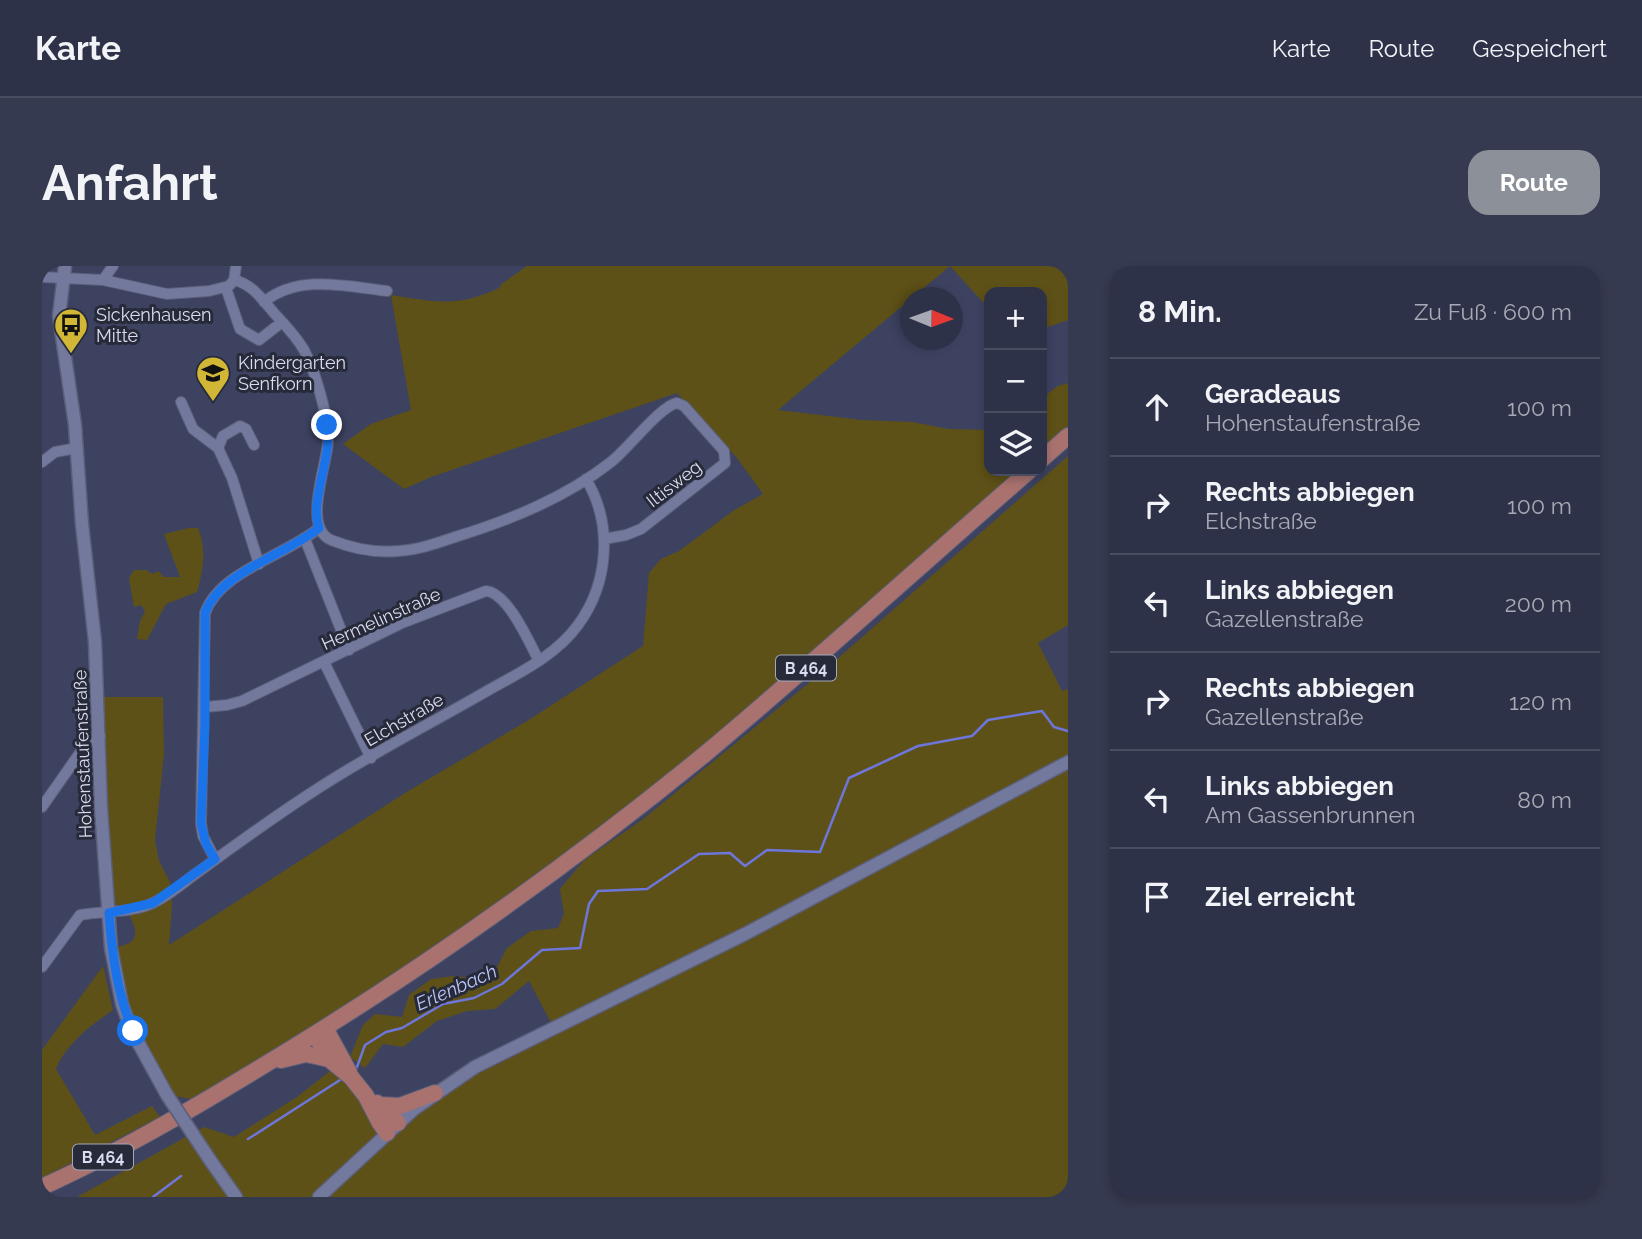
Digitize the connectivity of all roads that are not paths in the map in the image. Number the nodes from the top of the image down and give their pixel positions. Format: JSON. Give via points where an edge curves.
{"nodes":[{"id":1,"x":113,"y":266,"type":"edge"},
{"id":2,"x":236,"y":266,"type":"edge"},
{"id":3,"x":64,"y":275,"type":"edge"},
{"id":4,"x":42,"y":277,"type":"edge"},
{"id":5,"x":103,"y":280,"type":"junction"},
{"id":6,"x":234,"y":280,"type":"junction"},
{"id":7,"x":226,"y":288,"type":"junction"},
{"id":8,"x":387,"y":291,"type":"dead end"},
{"id":9,"x":264,"y":302,"type":"junction"},
{"id":10,"x":282,"y":322,"type":"junction"},
{"id":11,"x":181,"y":402,"type":"dead end"},
{"id":12,"x":1068,"y":436,"type":"edge"},
{"id":13,"x":254,"y":445,"type":"dead end"},
{"id":14,"x":77,"y":448,"type":"junction"},
{"id":15,"x":218,"y":448,"type":"junction"},
{"id":16,"x":1047,"y":455,"type":"edge"},
{"id":17,"x":42,"y":462,"type":"edge"},
{"id":18,"x":1023,"y":476,"type":"edge"},
{"id":19,"x":586,"y":480,"type":"junction"},
{"id":20,"x":319,"y":528,"type":"junction"},
{"id":21,"x":604,"y":538,"type":"junction"},
{"id":22,"x":305,"y":539,"type":"junction"},
{"id":23,"x":260,"y":564,"type":"junction"},
{"id":24,"x":349,"y":650,"type":"junction"},
{"id":25,"x":539,"y":661,"type":"junction"},
{"id":26,"x":324,"y":662,"type":"junction"},
{"id":27,"x":205,"y":707,"type":"junction"},
{"id":28,"x":100,"y":736,"type":"junction"},
{"id":29,"x":371,"y":758,"type":"junction"},
{"id":30,"x":1068,"y":762,"type":"edge"},
{"id":31,"x":42,"y":807,"type":"edge"},
{"id":32,"x":215,"y":859,"type":"junction"},
{"id":33,"x":109,"y":913,"type":"junction"},
{"id":34,"x":42,"y":967,"type":"edge"},
{"id":35,"x":320,"y":1031,"type":"junction"},
{"id":36,"x":335,"y":1057,"type":"junction"},
{"id":37,"x":262,"y":1066,"type":"junction"},
{"id":38,"x":435,"y":1093,"type":"junction"},
{"id":39,"x":373,"y":1101,"type":"junction"},
{"id":40,"x":392,"y":1128,"type":"junction"},
{"id":41,"x":42,"y":1187,"type":"edge"},
{"id":42,"x":236,"y":1197,"type":"edge"},
{"id":43,"x":318,"y":1197,"type":"edge"}],
"edges":[{"from":1,"to":5,"type":"street"},
{"from":2,"to":6,"type":"street"},
{"from":3,"to":4,"type":"street"},
{"from":3,"to":5,"type":"street"},
{"from":3,"to":14,"type":"street","name":"Hohenstaufenstraße","via":[[59,316]]},
{"from":5,"to":7,"type":"street","via":[[167,294]]},
{"from":6,"to":7,"type":"street"},
{"from":6,"to":9,"type":"street","via":[[250,286]]},
{"from":7,"to":10,"type":"street","via":[[240,329],[258,340]]},
{"from":8,"to":9,"type":"street","via":[[307,284]]},
{"from":9,"to":10,"type":"street"},
{"from":10,"to":20,"type":"street","via":[[306,354],[327,425],[328,447],[316,515]]},
{"from":11,"to":15,"type":"street","via":[[193,429]]},
{"from":12,"to":16,"type":"main road"},
{"from":13,"to":15,"type":"street","via":[[240,426],[223,436]]},
{"from":14,"to":17,"type":"street","via":[[55,452]]},
{"from":14,"to":28,"type":"street","name":"Hohenstaufenstraße"},
{"from":15,"to":23,"type":"street"},
{"from":18,"to":35,"type":"main road","number":"B 464","via":[[824,653],[626,817],[481,924]]},
{"from":19,"to":20,"type":"street","via":[[501,521],[407,550],[355,547],[329,539]]},
{"from":19,"to":21,"type":"street","name":"Elchstraße","via":[[600,511]]},
{"from":19,"to":21,"type":"street","name":"Iltisweg","via":[[677,402],[690,410],[724,451],[725,463],[641,530]]},
{"from":20,"to":22,"type":"street"},
{"from":21,"to":25,"type":"street","name":"Elchstraße","via":[[599,580],[584,615],[565,640]]},
{"from":22,"to":23,"type":"street"},
{"from":22,"to":24,"type":"street"},
{"from":23,"to":27,"type":"street","via":[[226,582],[208,604],[203,629]]},
{"from":24,"to":25,"type":"street","name":"Hermelinstraße","via":[[402,623],[486,591],[502,599]]},
{"from":24,"to":26,"type":"street","name":"Hermelinstraße"},
{"from":25,"to":29,"type":"street","name":"Elchstraße"},
{"from":26,"to":27,"type":"street","name":"Hermelinstraße","via":[[242,701]]},
{"from":26,"to":29,"type":"street"},
{"from":27,"to":32,"type":"street","via":[[201,823]]},
{"from":28,"to":31,"type":"street","via":[[84,747]]},
{"from":28,"to":33,"type":"street","name":"Hohenstaufenstraße"},
{"from":29,"to":32,"type":"street","name":"Elchstraße"},
{"from":30,"to":38,"type":"street","via":[[739,937],[496,1056]]},
{"from":32,"to":33,"type":"street","name":"Elchstraße","via":[[153,903]]},
{"from":33,"to":34,"type":"street","name":"Elchstraße","via":[[80,915]]},
{"from":33,"to":42,"type":"street","name":"Hohenstaufenstraße","bridge":true,"via":[[122,1004],[138,1043]]},
{"from":35,"to":36,"type":"main road"},
{"from":35,"to":37,"type":"main road","number":"B 464"},
{"from":36,"to":37,"type":"main road","via":[[306,1054]]},
{"from":36,"to":39,"type":"main road"},
{"from":37,"to":41,"type":"main road","number":"B 464","via":[[125,1146]]},
{"from":38,"to":39,"type":"main road","via":[[400,1106]]},
{"from":38,"to":40,"type":"street"},
{"from":39,"to":40,"type":"main road","via":[[380,1123]]},
{"from":40,"to":43,"type":"street"}]}
